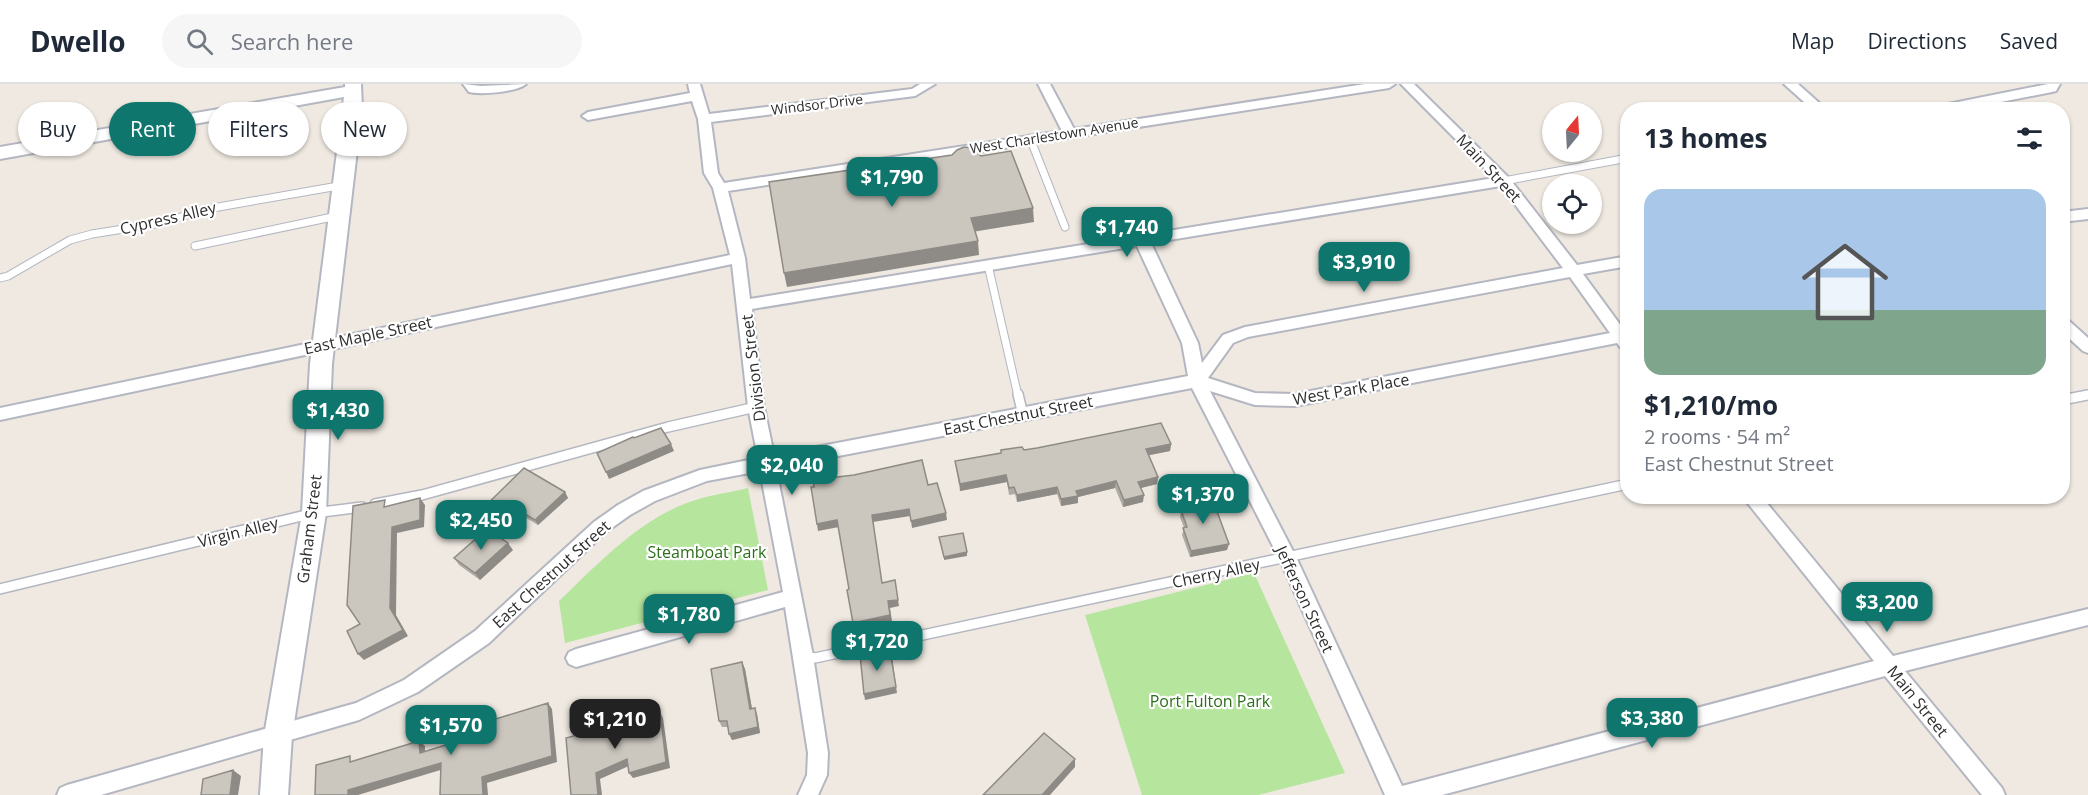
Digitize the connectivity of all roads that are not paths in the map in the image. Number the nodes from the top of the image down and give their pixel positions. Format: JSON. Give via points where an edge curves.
{"nodes":[{"id":1,"x":469,"y":84,"type":"edge"},
{"id":2,"x":520,"y":84,"type":"edge"},
{"id":3,"x":929,"y":84,"type":"edge"},
{"id":4,"x":1044,"y":84,"type":"edge"},
{"id":5,"x":1389,"y":84,"type":"edge"},
{"id":6,"x":1407,"y":84,"type":"edge"},
{"id":7,"x":1790,"y":84,"type":"edge"},
{"id":8,"x":2054,"y":84,"type":"edge"},
{"id":9,"x":352,"y":88,"type":"edge"},
{"id":10,"x":695,"y":90,"type":"edge"},
{"id":11,"x":1811,"y":102,"type":"edge"},
{"id":12,"x":1979,"y":102,"type":"edge"},
{"id":13,"x":588,"y":117,"type":"dead end"},
{"id":14,"x":704,"y":119,"type":"junction"},
{"id":15,"x":1069,"y":132,"type":"junction"},
{"id":16,"x":1030,"y":138,"type":"junction"},
{"id":17,"x":0,"y":153,"type":"edge"},
{"id":18,"x":1620,"y":159,"type":"edge"},
{"id":19,"x":1504,"y":182,"type":"junction"},
{"id":20,"x":344,"y":185,"type":"junction"},
{"id":21,"x":720,"y":188,"type":"junction"},
{"id":22,"x":2088,"y":214,"type":"edge"},
{"id":23,"x":340,"y":216,"type":"junction"},
{"id":24,"x":2070,"y":216,"type":"edge"},
{"id":25,"x":1065,"y":227,"type":"dead end"},
{"id":26,"x":1142,"y":240,"type":"junction"},
{"id":27,"x":195,"y":246,"type":"dead end"},
{"id":28,"x":738,"y":258,"type":"junction"},
{"id":29,"x":1620,"y":263,"type":"edge"},
{"id":30,"x":988,"y":264,"type":"junction"},
{"id":31,"x":1572,"y":272,"type":"junction"},
{"id":32,"x":0,"y":278,"type":"edge"},
{"id":33,"x":745,"y":305,"type":"junction"},
{"id":34,"x":2070,"y":330,"type":"edge"},
{"id":35,"x":1620,"y":334,"type":"edge"},
{"id":36,"x":1620,"y":341,"type":"edge"},
{"id":37,"x":323,"y":344,"type":"junction"},
{"id":38,"x":2088,"y":347,"type":"edge"},
{"id":39,"x":1197,"y":381,"type":"junction"},
{"id":40,"x":2088,"y":395,"type":"edge"},
{"id":41,"x":2070,"y":398,"type":"edge"},
{"id":42,"x":756,"y":407,"type":"junction"},
{"id":43,"x":0,"y":414,"type":"edge"},
{"id":44,"x":1023,"y":415,"type":"junction"},
{"id":45,"x":768,"y":462,"type":"junction"},
{"id":46,"x":1620,"y":486,"type":"edge"},
{"id":47,"x":1757,"y":504,"type":"edge"},
{"id":48,"x":315,"y":513,"type":"junction"},
{"id":49,"x":1287,"y":557,"type":"junction"},
{"id":50,"x":0,"y":589,"type":"edge"},
{"id":51,"x":793,"y":597,"type":"junction"},
{"id":52,"x":2088,"y":617,"type":"edge"},
{"id":53,"x":804,"y":656,"type":"junction"},
{"id":54,"x":576,"y":658,"type":"dead end"},
{"id":55,"x":1889,"y":666,"type":"junction"},
{"id":56,"x":278,"y":736,"type":"junction"},
{"id":57,"x":67,"y":795,"type":"edge"},
{"id":58,"x":274,"y":795,"type":"edge"},
{"id":59,"x":808,"y":795,"type":"edge"},
{"id":60,"x":1395,"y":795,"type":"edge"},
{"id":61,"x":1405,"y":795,"type":"edge"},
{"id":62,"x":1995,"y":795,"type":"edge"}],
"edges":[{"from":1,"to":2,"type":"street","via":[[481,90]]},
{"from":3,"to":14,"type":"street","name":"Windsor Drive","via":[[915,92]]},
{"from":4,"to":15,"type":"street"},
{"from":5,"to":15,"type":"street","name":"West Charlestown Avenue"},
{"from":6,"to":19,"type":"street","name":"Main Street"},
{"from":7,"to":11,"type":"street"},
{"from":8,"to":12,"type":"street","via":[[2052,88]]},
{"from":9,"to":17,"type":"street"},
{"from":9,"to":20,"type":"street","name":"Graham Street"},
{"from":10,"to":13,"type":"street"},
{"from":10,"to":14,"type":"street"},
{"from":14,"to":21,"type":"street","via":[[712,176]]},
{"from":15,"to":16,"type":"street","name":"West Charlestown Avenue"},
{"from":16,"to":21,"type":"street","name":"West Charlestown Avenue"},
{"from":16,"to":25,"type":"lane"},
{"from":18,"to":19,"type":"lane"},
{"from":19,"to":26,"type":"street"},
{"from":19,"to":31,"type":"street","name":"Main Street"},
{"from":20,"to":23,"type":"street","name":"Graham Street"},
{"from":20,"to":32,"type":"lane","name":"Cypress Alley","via":[[92,234],[70,240]]},
{"from":21,"to":28,"type":"street","name":"Division Street"},
{"from":22,"to":24,"type":"street"},
{"from":23,"to":27,"type":"lane"},
{"from":23,"to":37,"type":"street","name":"Graham Street"},
{"from":26,"to":30,"type":"street"},
{"from":26,"to":39,"type":"street","name":"Jefferson Street","via":[[1190,343]]},
{"from":28,"to":33,"type":"street","name":"Division Street"},
{"from":28,"to":37,"type":"street","name":"East Maple Street"},
{"from":29,"to":31,"type":"street"},
{"from":30,"to":33,"type":"street"},
{"from":30,"to":44,"type":"lane"},
{"from":31,"to":35,"type":"street","name":"Main Street"},
{"from":31,"to":39,"type":"street","via":[[1245,332],[1228,339]]},
{"from":33,"to":42,"type":"street","name":"Division Street"},
{"from":34,"to":38,"type":"street"},
{"from":36,"to":39,"type":"street","name":"West Park Place","via":[[1295,400],[1256,399]]},
{"from":37,"to":43,"type":"street","name":"East Maple Street"},
{"from":37,"to":48,"type":"street","name":"Graham Street"},
{"from":39,"to":44,"type":"street","name":"East Chestnut Street"},
{"from":39,"to":49,"type":"street","name":"Jefferson Street"},
{"from":40,"to":41,"type":"lane"},
{"from":42,"to":45,"type":"street","name":"Division Street"},
{"from":42,"to":48,"type":"lane","name":"Virgin Alley","via":[[668,427],[422,495]]},
{"from":44,"to":45,"type":"street","name":"East Chestnut Street"},
{"from":45,"to":51,"type":"street","name":"Division Street"},
{"from":45,"to":56,"type":"street","name":"East Chestnut Street","via":[[675,485],[624,510],[600,527],[482,636],[411,686],[359,711]]},
{"from":46,"to":49,"type":"lane","name":"Cherry Alley"},
{"from":47,"to":55,"type":"street","name":"Main Street"},
{"from":48,"to":50,"type":"lane","name":"Virgin Alley"},
{"from":48,"to":56,"type":"street","name":"Graham Street"},
{"from":49,"to":53,"type":"lane","name":"Cherry Alley","via":[[815,658]]},
{"from":49,"to":60,"type":"street","name":"Jefferson Street"},
{"from":51,"to":53,"type":"street","name":"Division Street"},
{"from":51,"to":54,"type":"street"},
{"from":52,"to":55,"type":"street"},
{"from":53,"to":59,"type":"street","name":"Division Street","via":[[818,753],[817,776]]},
{"from":55,"to":61,"type":"street"},
{"from":55,"to":62,"type":"street","name":"Main Street"},
{"from":56,"to":57,"type":"street","name":"East Chestnut Street"},
{"from":56,"to":58,"type":"street","name":"Graham Street"}]}
